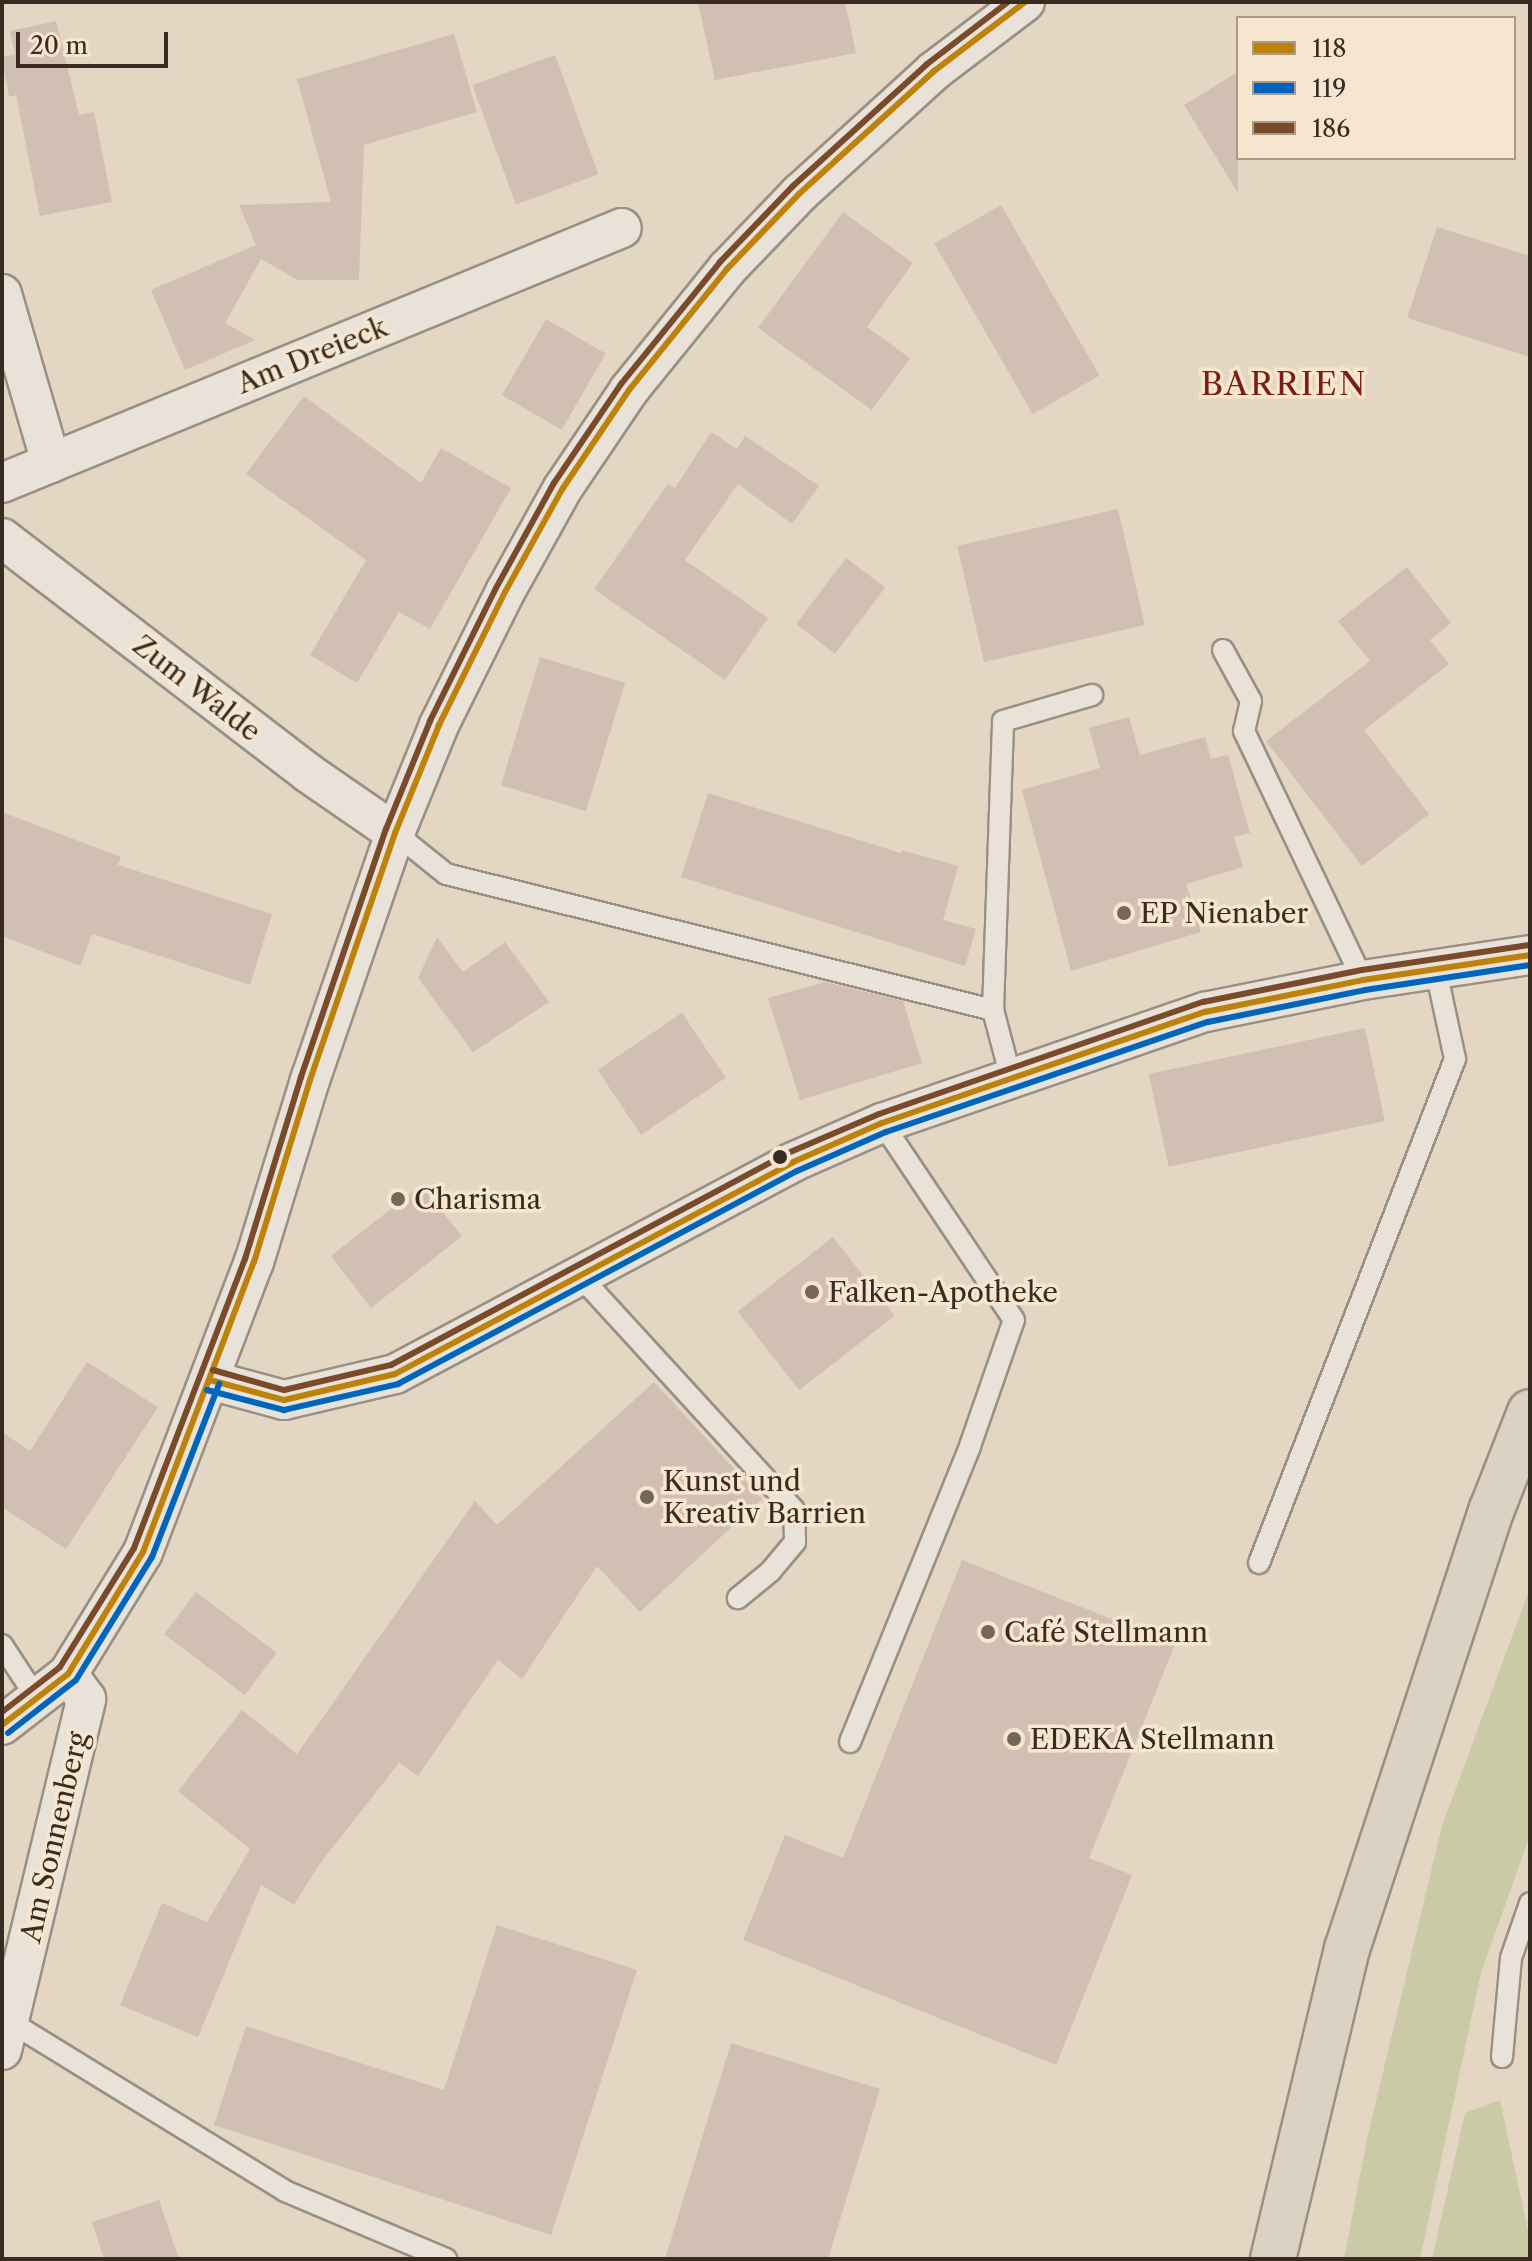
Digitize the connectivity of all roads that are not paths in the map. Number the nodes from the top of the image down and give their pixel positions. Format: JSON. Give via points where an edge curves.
{"nodes":[{"id":1,"x":1025,"y":2,"type":"edge"},
{"id":2,"x":622,"y":228,"type":"dead end"},
{"id":3,"x":2,"y":294,"type":"edge"},
{"id":4,"x":51,"y":463,"type":"junction"},
{"id":5,"x":2,"y":483,"type":"edge"},
{"id":6,"x":2,"y":538,"type":"edge"},
{"id":7,"x":1223,"y":650,"type":"dead end"},
{"id":8,"x":1092,"y":695,"type":"dead end"},
{"id":9,"x":395,"y":833,"type":"junction"},
{"id":10,"x":1530,"y":955,"type":"edge"},
{"id":11,"x":1436,"y":970,"type":"junction"},
{"id":12,"x":1363,"y":980,"type":"junction"},
{"id":13,"x":993,"y":1010,"type":"junction"},
{"id":14,"x":1011,"y":1078,"type":"junction"},
{"id":15,"x":882,"y":1123,"type":"junction"},
{"id":16,"x":578,"y":1274,"type":"junction"},
{"id":17,"x":210,"y":1380,"type":"junction"},
{"id":18,"x":1530,"y":1412,"type":"edge"},
{"id":19,"x":1259,"y":1563,"type":"dead end"},
{"id":20,"x":738,"y":1598,"type":"dead end"},
{"id":21,"x":2,"y":1645,"type":"edge"},
{"id":22,"x":68,"y":1674,"type":"junction"},
{"id":23,"x":38,"y":1700,"type":"junction"},
{"id":24,"x":2,"y":1725,"type":"edge"},
{"id":25,"x":850,"y":1742,"type":"dead end"},
{"id":26,"x":1530,"y":1903,"type":"edge"},
{"id":27,"x":6,"y":2036,"type":"edge"},
{"id":28,"x":1502,"y":2057,"type":"dead end"},
{"id":29,"x":446,"y":2259,"type":"edge"},
{"id":30,"x":1273,"y":2259,"type":"edge"}],
"edges":[{"from":1,"to":9,"type":"street","via":[[934,71],[800,193],[727,269],[629,390],[563,488],[505,592],[439,725]]},
{"from":2,"to":4,"type":"street","name":"Am Dreieck"},
{"from":3,"to":4,"type":"street"},
{"from":4,"to":5,"type":"street","name":"Am Dreieck"},
{"from":6,"to":9,"type":"street","name":"Zum Walde","via":[[308,773]]},
{"from":7,"to":12,"type":"lane","via":[[1251,701],[1244,731]]},
{"from":8,"to":13,"type":"lane","via":[[1003,721]]},
{"from":9,"to":13,"type":"lane","via":[[446,874]]},
{"from":9,"to":17,"type":"street"},
{"from":10,"to":11,"type":"street"},
{"from":11,"to":12,"type":"street"},
{"from":11,"to":19,"type":"lane","via":[[1455,1059]]},
{"from":12,"to":14,"type":"street","via":[[1205,1012]]},
{"from":13,"to":14,"type":"lane"},
{"from":14,"to":15,"type":"street"},
{"from":15,"to":16,"type":"street","via":[[793,1162]]},
{"from":15,"to":25,"type":"lane","via":[[1014,1320],[970,1446]]},
{"from":16,"to":17,"type":"street","via":[[395,1374],[284,1400]]},
{"from":16,"to":20,"type":"lane","via":[[794,1510],[795,1542]]},
{"from":17,"to":22,"type":"street","via":[[143,1552]]},
{"from":18,"to":30,"type":"main road","via":[[1492,1509],[1347,1949]]},
{"from":21,"to":23,"type":"lane"},
{"from":22,"to":23,"type":"street"},
{"from":22,"to":27,"type":"street","name":"Am Sonnenberg","via":[[86,1699]]},
{"from":23,"to":24,"type":"street"},
{"from":26,"to":28,"type":"lane","via":[[1511,1958]]},
{"from":27,"to":29,"type":"lane","via":[[285,2191]]}]}
